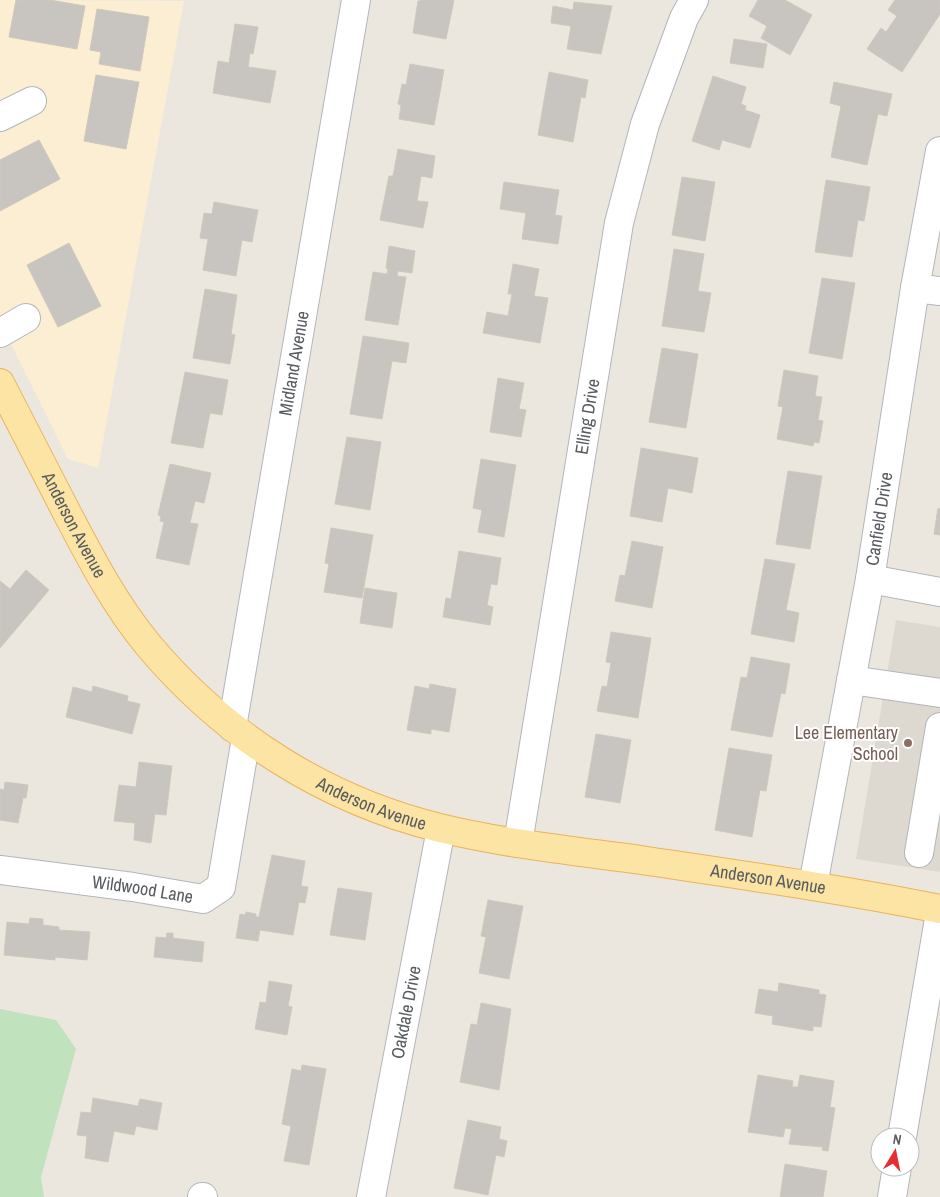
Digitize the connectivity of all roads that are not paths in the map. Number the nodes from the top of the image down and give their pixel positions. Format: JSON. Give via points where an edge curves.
{"nodes":[{"id":1,"x":356,"y":0,"type":"edge"},
{"id":2,"x":694,"y":0,"type":"edge"},
{"id":3,"x":32,"y":101,"type":"dead end"},
{"id":4,"x":0,"y":117,"type":"edge"},
{"id":5,"x":940,"y":151,"type":"edge"},
{"id":6,"x":927,"y":290,"type":"edge"},
{"id":7,"x":26,"y":318,"type":"dead end"},
{"id":8,"x":0,"y":333,"type":"edge"},
{"id":9,"x":0,"y":384,"type":"edge"},
{"id":10,"x":870,"y":579,"type":"junction"},
{"id":11,"x":940,"y":592,"type":"edge"},
{"id":12,"x":851,"y":680,"type":"junction"},
{"id":13,"x":940,"y":693,"type":"edge"},
{"id":14,"x":940,"y":727,"type":"edge"},
{"id":15,"x":239,"y":732,"type":"junction"},
{"id":16,"x":441,"y":829,"type":"junction"},
{"id":17,"x":518,"y":843,"type":"junction"},
{"id":18,"x":919,"y":853,"type":"dead end"},
{"id":19,"x":0,"y":870,"type":"edge"},
{"id":20,"x":813,"y":885,"type":"junction"},
{"id":21,"x":940,"y":909,"type":"edge"},
{"id":22,"x":940,"y":913,"type":"edge"},
{"id":23,"x":904,"y":1127,"type":"edge"},
{"id":24,"x":896,"y":1177,"type":"edge"},
{"id":25,"x":371,"y":1197,"type":"edge"},
{"id":26,"x":892,"y":1197,"type":"edge"}],
"edges":[{"from":1,"to":15,"type":"street","name":"Midland Avenue"},
{"from":2,"to":17,"type":"street","name":"Elling Drive","via":[[684,18],[645,124],[619,223]]},
{"from":3,"to":4,"type":"street"},
{"from":5,"to":6,"type":"street","name":"Canfield Drive"},
{"from":6,"to":10,"type":"street","name":"Canfield Drive"},
{"from":7,"to":8,"type":"street"},
{"from":9,"to":15,"type":"main road","name":"Anderson Avenue","via":[[115,600],[188,689]]},
{"from":10,"to":11,"type":"street"},
{"from":10,"to":12,"type":"street","name":"Canfield Drive"},
{"from":12,"to":13,"type":"street"},
{"from":12,"to":20,"type":"street","name":"Canfield Drive"},
{"from":14,"to":18,"type":"street"},
{"from":15,"to":16,"type":"main road","name":"Anderson Avenue","via":[[323,786],[382,812]]},
{"from":15,"to":19,"type":"street","name":"Wildwood Lane","via":[[221,887],[204,899]]},
{"from":16,"to":17,"type":"main road","name":"Anderson Avenue"},
{"from":16,"to":25,"type":"street","name":"Oakdale Drive"},
{"from":17,"to":20,"type":"main road","name":"Anderson Avenue"},
{"from":20,"to":21,"type":"main road","name":"Anderson Avenue"},
{"from":22,"to":23,"type":"street"},
{"from":24,"to":26,"type":"street"}]}
